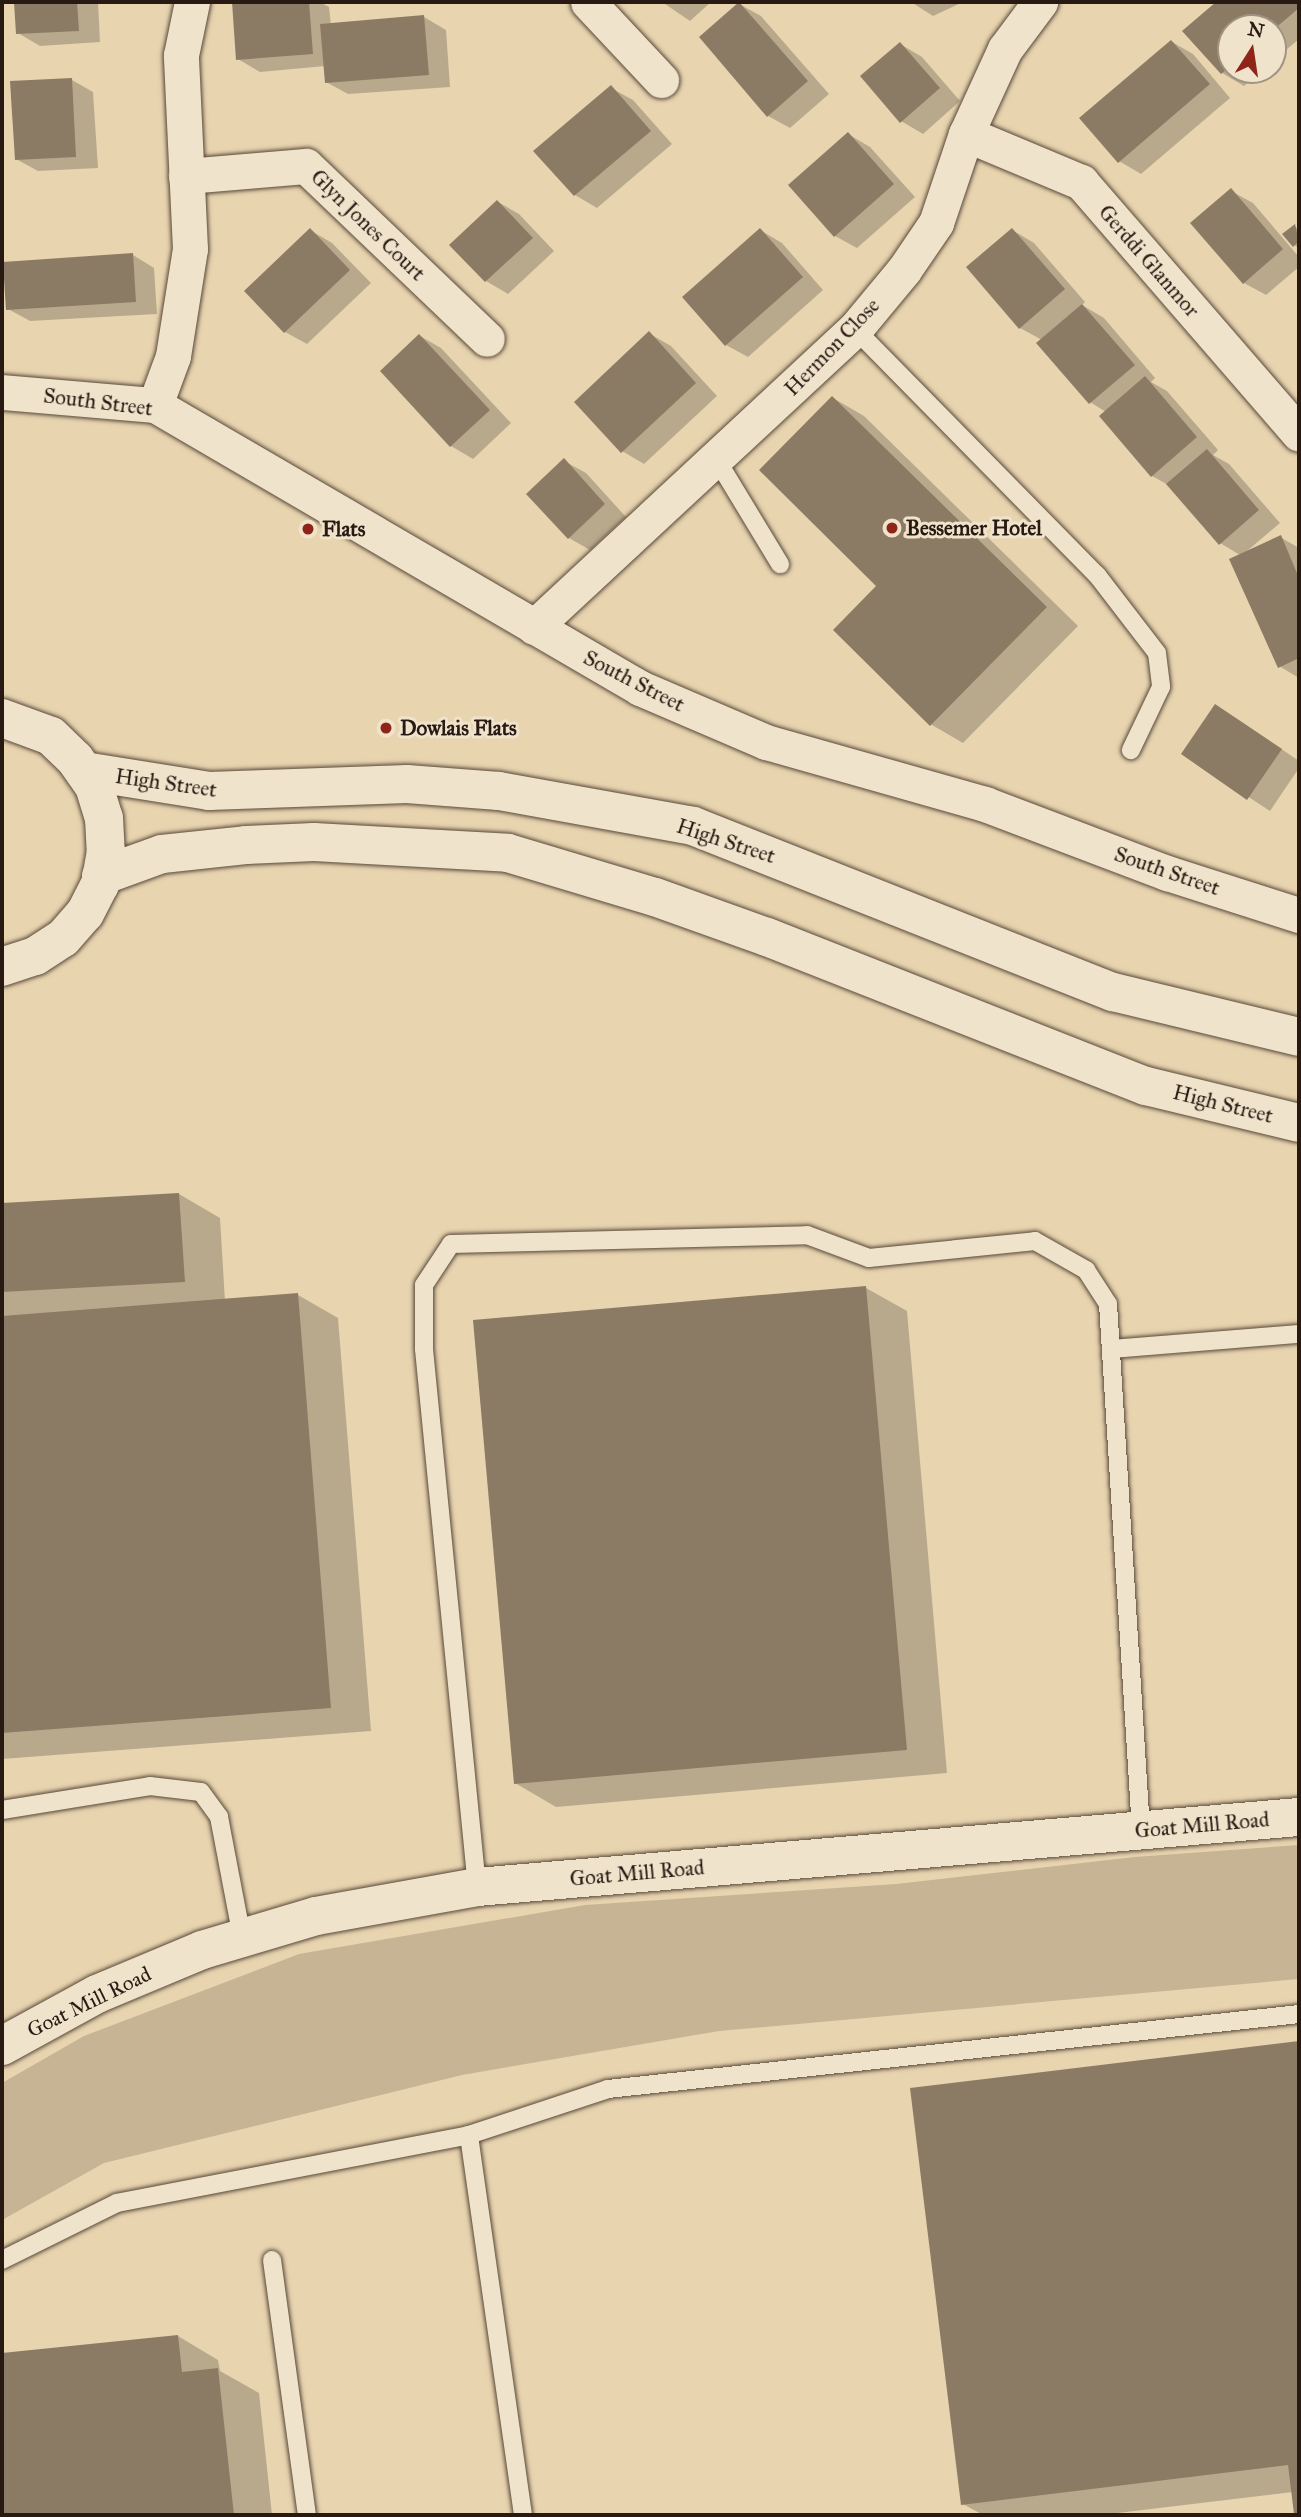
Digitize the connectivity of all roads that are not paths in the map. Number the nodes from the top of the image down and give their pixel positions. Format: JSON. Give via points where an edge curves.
{"nodes":[{"id":1,"x":192,"y":2,"type":"edge"},
{"id":2,"x":588,"y":2,"type":"edge"},
{"id":3,"x":1040,"y":2,"type":"edge"},
{"id":4,"x":661,"y":80,"type":"dead end"},
{"id":5,"x":966,"y":134,"type":"junction"},
{"id":6,"x":186,"y":176,"type":"junction"},
{"id":7,"x":855,"y":329,"type":"junction"},
{"id":8,"x":487,"y":339,"type":"dead end"},
{"id":9,"x":2,"y":392,"type":"edge"},
{"id":10,"x":155,"y":405,"type":"junction"},
{"id":11,"x":1299,"y":434,"type":"edge"},
{"id":12,"x":716,"y":460,"type":"junction"},
{"id":13,"x":780,"y":564,"type":"dead end"},
{"id":14,"x":534,"y":627,"type":"junction"},
{"id":15,"x":5,"y":713,"type":"edge"},
{"id":16,"x":1131,"y":750,"type":"dead end"},
{"id":17,"x":84,"y":771,"type":"junction"},
{"id":18,"x":101,"y":876,"type":"junction"},
{"id":19,"x":1299,"y":915,"type":"edge"},
{"id":20,"x":2,"y":967,"type":"edge"},
{"id":21,"x":1299,"y":1037,"type":"edge"},
{"id":22,"x":1299,"y":1123,"type":"edge"},
{"id":23,"x":1299,"y":1334,"type":"edge"},
{"id":24,"x":1111,"y":1349,"type":"junction"},
{"id":25,"x":2,"y":1810,"type":"edge"},
{"id":26,"x":1299,"y":1817,"type":"edge"},
{"id":27,"x":1141,"y":1830,"type":"junction"},
{"id":28,"x":477,"y":1887,"type":"junction"},
{"id":29,"x":242,"y":1938,"type":"junction"},
{"id":30,"x":1299,"y":2014,"type":"edge"},
{"id":31,"x":2,"y":2046,"type":"edge"},
{"id":32,"x":469,"y":2134,"type":"junction"},
{"id":33,"x":2,"y":2260,"type":"edge"},
{"id":34,"x":272,"y":2260,"type":"dead end"},
{"id":35,"x":307,"y":2515,"type":"edge"},
{"id":36,"x":523,"y":2515,"type":"edge"}],
"edges":[{"from":1,"to":6,"type":"street","via":[[181,55]]},
{"from":2,"to":4,"type":"street"},
{"from":3,"to":5,"type":"street","name":"Hermon Close","via":[[1004,49]]},
{"from":5,"to":7,"type":"street","name":"Hermon Close","via":[[936,223]]},
{"from":5,"to":11,"type":"street","name":"Gerddi Glanmor","via":[[1081,182]]},
{"from":6,"to":8,"type":"street","name":"Glyn Jones Court","via":[[306,166]]},
{"from":6,"to":10,"type":"street","via":[[190,249],[173,356]]},
{"from":7,"to":12,"type":"street","name":"Hermon Close"},
{"from":7,"to":16,"type":"lane","via":[[1097,575],[1157,653],[1161,687]]},
{"from":9,"to":10,"type":"street","name":"South Street"},
{"from":10,"to":14,"type":"street","name":"South Street"},
{"from":12,"to":13,"type":"lane"},
{"from":12,"to":14,"type":"street","name":"Hermon Close"},
{"from":14,"to":19,"type":"street","name":"South Street","via":[[640,688],[766,742],[985,804],[1167,873]]},
{"from":15,"to":17,"type":"street","via":[[51,736]]},
{"from":17,"to":18,"type":"street","via":[[104,818],[106,851]]},
{"from":17,"to":21,"type":"street","name":"High Street","via":[[209,791],[407,784],[499,791],[693,826],[1113,992]]},
{"from":18,"to":20,"type":"street","via":[[85,913],[63,938],[35,956]]},
{"from":18,"to":22,"type":"street","name":"High Street","via":[[162,854],[246,845],[314,842],[508,853],[656,897],[767,937],[1146,1086]]},
{"from":23,"to":24,"type":"lane"},
{"from":24,"to":27,"type":"lane"},
{"from":24,"to":28,"type":"lane","via":[[1108,1304],[1086,1270],[1035,1241],[869,1258],[807,1235],[451,1244],[424,1285],[424,1349]]},
{"from":25,"to":29,"type":"lane","via":[[150,1786],[201,1792],[219,1817]]},
{"from":26,"to":27,"type":"street","name":"Goat Mill Road"},
{"from":27,"to":28,"type":"street","name":"Goat Mill Road"},
{"from":28,"to":29,"type":"street","name":"Goat Mill Road","via":[[316,1916]]},
{"from":29,"to":31,"type":"street","name":"Goat Mill Road","via":[[97,1994]]},
{"from":30,"to":32,"type":"lane","via":[[608,2090]]},
{"from":32,"to":33,"type":"lane","via":[[117,2203]]},
{"from":32,"to":36,"type":"lane"},
{"from":34,"to":35,"type":"lane"}]}
